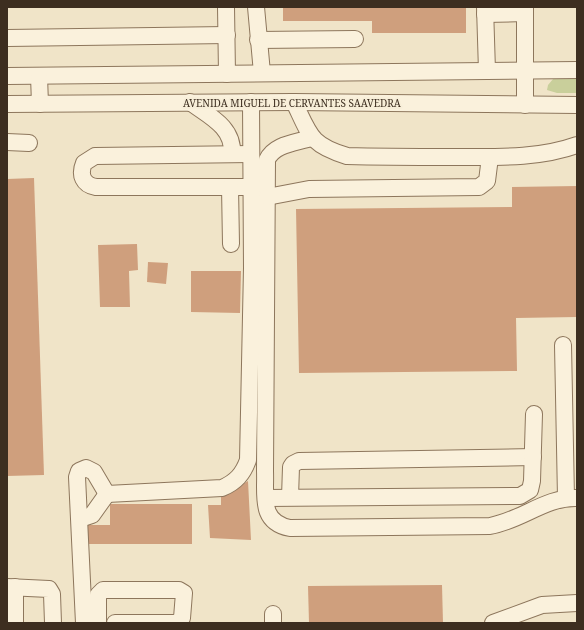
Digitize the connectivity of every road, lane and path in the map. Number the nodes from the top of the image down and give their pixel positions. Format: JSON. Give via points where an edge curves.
{"nodes":[{"id":1,"x":226,"y":7,"type":"edge"},
{"id":2,"x":256,"y":7,"type":"edge"},
{"id":3,"x":525,"y":10,"type":"edge"},
{"id":4,"x":485,"y":11,"type":"edge"},
{"id":5,"x":227,"y":35,"type":"junction"},
{"id":6,"x":7,"y":38,"type":"edge"},
{"id":7,"x":355,"y":39,"type":"dead end"},
{"id":8,"x":258,"y":40,"type":"junction"},
{"id":9,"x":577,"y":70,"type":"edge"},
{"id":10,"x":487,"y":71,"type":"junction"},
{"id":11,"x":525,"y":71,"type":"junction"},
{"id":12,"x":262,"y":73,"type":"junction"},
{"id":13,"x":227,"y":74,"type":"junction"},
{"id":14,"x":7,"y":76,"type":"edge"},
{"id":15,"x":39,"y":76,"type":"junction"},
{"id":16,"x":190,"y":102,"type":"junction"},
{"id":17,"x":251,"y":102,"type":"junction"},
{"id":18,"x":294,"y":102,"type":"junction"},
{"id":19,"x":7,"y":104,"type":"edge"},
{"id":20,"x":40,"y":104,"type":"junction"},
{"id":21,"x":525,"y":105,"type":"junction"},
{"id":22,"x":577,"y":105,"type":"edge"},
{"id":23,"x":311,"y":138,"type":"junction"},
{"id":24,"x":7,"y":142,"type":"edge"},
{"id":25,"x":29,"y":143,"type":"dead end"},
{"id":26,"x":577,"y":145,"type":"edge"},
{"id":27,"x":232,"y":154,"type":"junction"},
{"id":28,"x":251,"y":154,"type":"junction"},
{"id":29,"x":490,"y":157,"type":"junction"},
{"id":30,"x":230,"y":186,"type":"junction"},
{"id":31,"x":251,"y":187,"type":"junction"},
{"id":32,"x":267,"y":197,"type":"junction"},
{"id":33,"x":231,"y":244,"type":"dead end"},
{"id":34,"x":563,"y":345,"type":"dead end"},
{"id":35,"x":570,"y":393,"type":"edge"},
{"id":36,"x":534,"y":414,"type":"dead end"},
{"id":37,"x":533,"y":457,"type":"junction"},
{"id":38,"x":107,"y":494,"type":"junction"},
{"id":39,"x":266,"y":498,"type":"junction"},
{"id":40,"x":290,"y":498,"type":"junction"},
{"id":41,"x":572,"y":498,"type":"edge"},
{"id":42,"x":80,"y":519,"type":"junction"},
{"id":43,"x":11,"y":587,"type":"edge"},
{"id":44,"x":577,"y":603,"type":"edge"},
{"id":45,"x":15,"y":623,"type":"edge"},
{"id":46,"x":53,"y":623,"type":"edge"},
{"id":47,"x":84,"y":623,"type":"edge"},
{"id":48,"x":94,"y":623,"type":"edge"},
{"id":49,"x":98,"y":623,"type":"edge"},
{"id":50,"x":115,"y":623,"type":"edge"},
{"id":51,"x":493,"y":623,"type":"edge"}],
"edges":[{"from":1,"to":5,"type":"street"},
{"from":2,"to":8,"type":"street"},
{"from":3,"to":4,"type":"street"},
{"from":3,"to":11,"type":"street"},
{"from":4,"to":10,"type":"street"},
{"from":5,"to":6,"type":"street"},
{"from":5,"to":13,"type":"street"},
{"from":7,"to":8,"type":"street"},
{"from":8,"to":12,"type":"street"},
{"from":9,"to":11,"type":"street"},
{"from":10,"to":11,"type":"street"},
{"from":10,"to":12,"type":"street"},
{"from":11,"to":21,"type":"street"},
{"from":12,"to":13,"type":"street"},
{"from":13,"to":15,"type":"street"},
{"from":14,"to":15,"type":"street"},
{"from":15,"to":20,"type":"street"},
{"from":16,"to":17,"type":"street","name":"AVENIDA MIGUEL DE CERVANTES SAAVEDRA"},
{"from":16,"to":20,"type":"street","name":"AVENIDA MIGUEL DE CERVANTES SAAVEDRA"},
{"from":16,"to":27,"type":"street","via":[[225,129],[232,141]]},
{"from":17,"to":18,"type":"street","name":"AVENIDA MIGUEL DE CERVANTES SAAVEDRA"},
{"from":17,"to":28,"type":"street"},
{"from":18,"to":21,"type":"street","name":"AVENIDA MIGUEL DE CERVANTES SAAVEDRA"},
{"from":18,"to":23,"type":"street"},
{"from":19,"to":20,"type":"street","name":"AVENIDA MIGUEL DE CERVANTES SAAVEDRA"},
{"from":21,"to":22,"type":"street","name":"AVENIDA MIGUEL DE CERVANTES SAAVEDRA"},
{"from":23,"to":29,"type":"street","via":[[328,150],[347,156]]},
{"from":23,"to":32,"type":"street","via":[[277,148],[270,153],[267,160]]},
{"from":24,"to":25,"type":"street"},
{"from":26,"to":29,"type":"street","via":[[550,154]]},
{"from":27,"to":28,"type":"street"},
{"from":27,"to":30,"type":"street","via":[[95,156],[84,163],[82,174],[86,183],[96,187]]},
{"from":28,"to":31,"type":"street"},
{"from":29,"to":32,"type":"street","via":[[487,181],[479,187],[309,189]]},
{"from":30,"to":31,"type":"street"},
{"from":30,"to":33,"type":"street"},
{"from":31,"to":38,"type":"street","via":[[249,447],[244,470],[232,483],[222,488]]},
{"from":32,"to":39,"type":"street"},
{"from":34,"to":35,"type":"street"},
{"from":35,"to":41,"type":"street"},
{"from":36,"to":37,"type":"street"},
{"from":37,"to":40,"type":"street","via":[[530,490],[520,496]]},
{"from":37,"to":40,"type":"street","via":[[299,461],[291,467]]},
{"from":38,"to":42,"type":"street","via":[[92,515]]},
{"from":38,"to":42,"type":"street","via":[[94,472],[86,468],[79,471],[77,477]]},
{"from":39,"to":40,"type":"street"},
{"from":39,"to":41,"type":"street","via":[[268,516],[279,526],[290,528],[490,526],[510,522],[555,500]]},
{"from":42,"to":47,"type":"street"},
{"from":43,"to":45,"type":"street"},
{"from":43,"to":46,"type":"street","via":[[49,588],[52,594]]},
{"from":44,"to":51,"type":"street","via":[[542,605]]},
{"from":47,"to":48,"type":"street"},
{"from":49,"to":50,"type":"street","via":[[98,595],[103,590],[179,590],[184,593],[182,618],[177,622]]}]}
